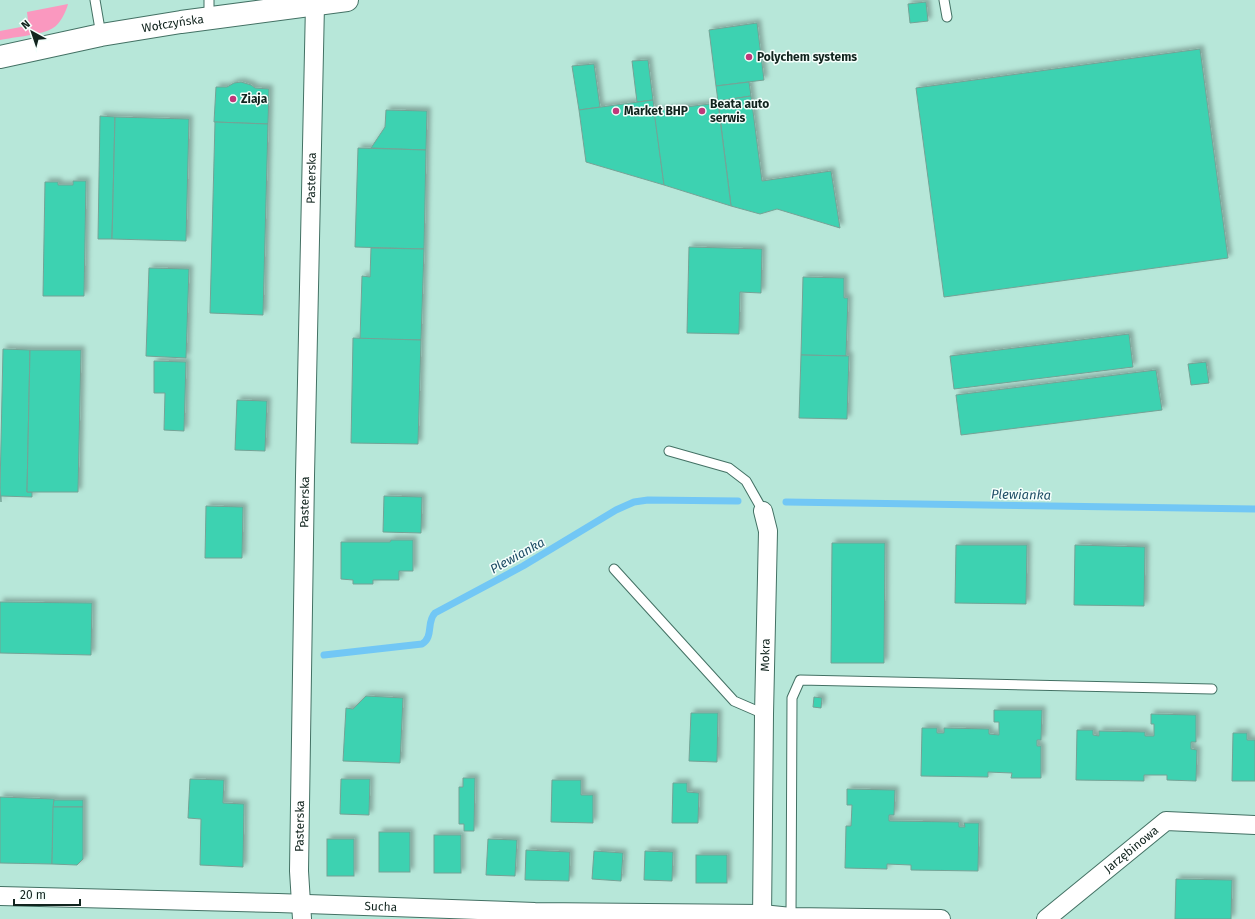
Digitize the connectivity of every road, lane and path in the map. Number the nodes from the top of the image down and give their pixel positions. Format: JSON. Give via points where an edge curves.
{"nodes":[{"id":1,"x":95,"y":0,"type":"edge"},
{"id":2,"x":346,"y":0,"type":"edge"},
{"id":3,"x":944,"y":0,"type":"edge"},
{"id":4,"x":315,"y":4,"type":"junction"},
{"id":5,"x":209,"y":9,"type":"edge"},
{"id":6,"x":947,"y":17,"type":"dead end"},
{"id":7,"x":101,"y":35,"type":"junction"},
{"id":8,"x":0,"y":57,"type":"edge"},
{"id":9,"x":669,"y":451,"type":"dead end"},
{"id":10,"x":763,"y":511,"type":"joint"},
{"id":11,"x":614,"y":569,"type":"dead end"},
{"id":12,"x":1212,"y":689,"type":"dead end"},
{"id":13,"x":764,"y":714,"type":"junction"},
{"id":14,"x":1255,"y":825,"type":"edge"},
{"id":15,"x":0,"y":896,"type":"edge"},
{"id":16,"x":301,"y":911,"type":"edge"},
{"id":17,"x":535,"y":915,"type":"edge"},
{"id":18,"x":791,"y":916,"type":"junction"},
{"id":19,"x":762,"y":917,"type":"edge"},
{"id":20,"x":940,"y":919,"type":"edge"},
{"id":21,"x":1046,"y":919,"type":"edge"}],
"edges":[{"from":1,"to":7,"type":"lane"},
{"from":2,"to":4,"type":"street","name":"Wołczyńska"},
{"from":3,"to":6,"type":"lane"},
{"from":4,"to":5,"type":"street","name":"Wołczyńska"},
{"from":4,"to":16,"type":"street","name":"Pasterska","via":[[305,483],[299,872]]},
{"from":5,"to":7,"type":"street","name":"Wołczyńska"},
{"from":7,"to":8,"type":"street","name":"Wołczyńska"},
{"from":9,"to":10,"type":"lane","name":"Mokra","via":[[729,468],[746,481]]},
{"from":10,"to":13,"type":"street","name":"Mokra","via":[[768,531]]},
{"from":11,"to":13,"type":"lane","via":[[734,701]]},
{"from":12,"to":18,"type":"lane","via":[[800,680],[792,698]]},
{"from":13,"to":19,"type":"street","name":"Mokra"},
{"from":14,"to":21,"type":"street","name":"Jarzębinowa","via":[[1166,821]]},
{"from":15,"to":16,"type":"street","name":"Sucha"},
{"from":16,"to":17,"type":"street","name":"Sucha"},
{"from":17,"to":19,"type":"street","name":"Sucha"},
{"from":18,"to":19,"type":"street"},
{"from":18,"to":20,"type":"street"}]}
